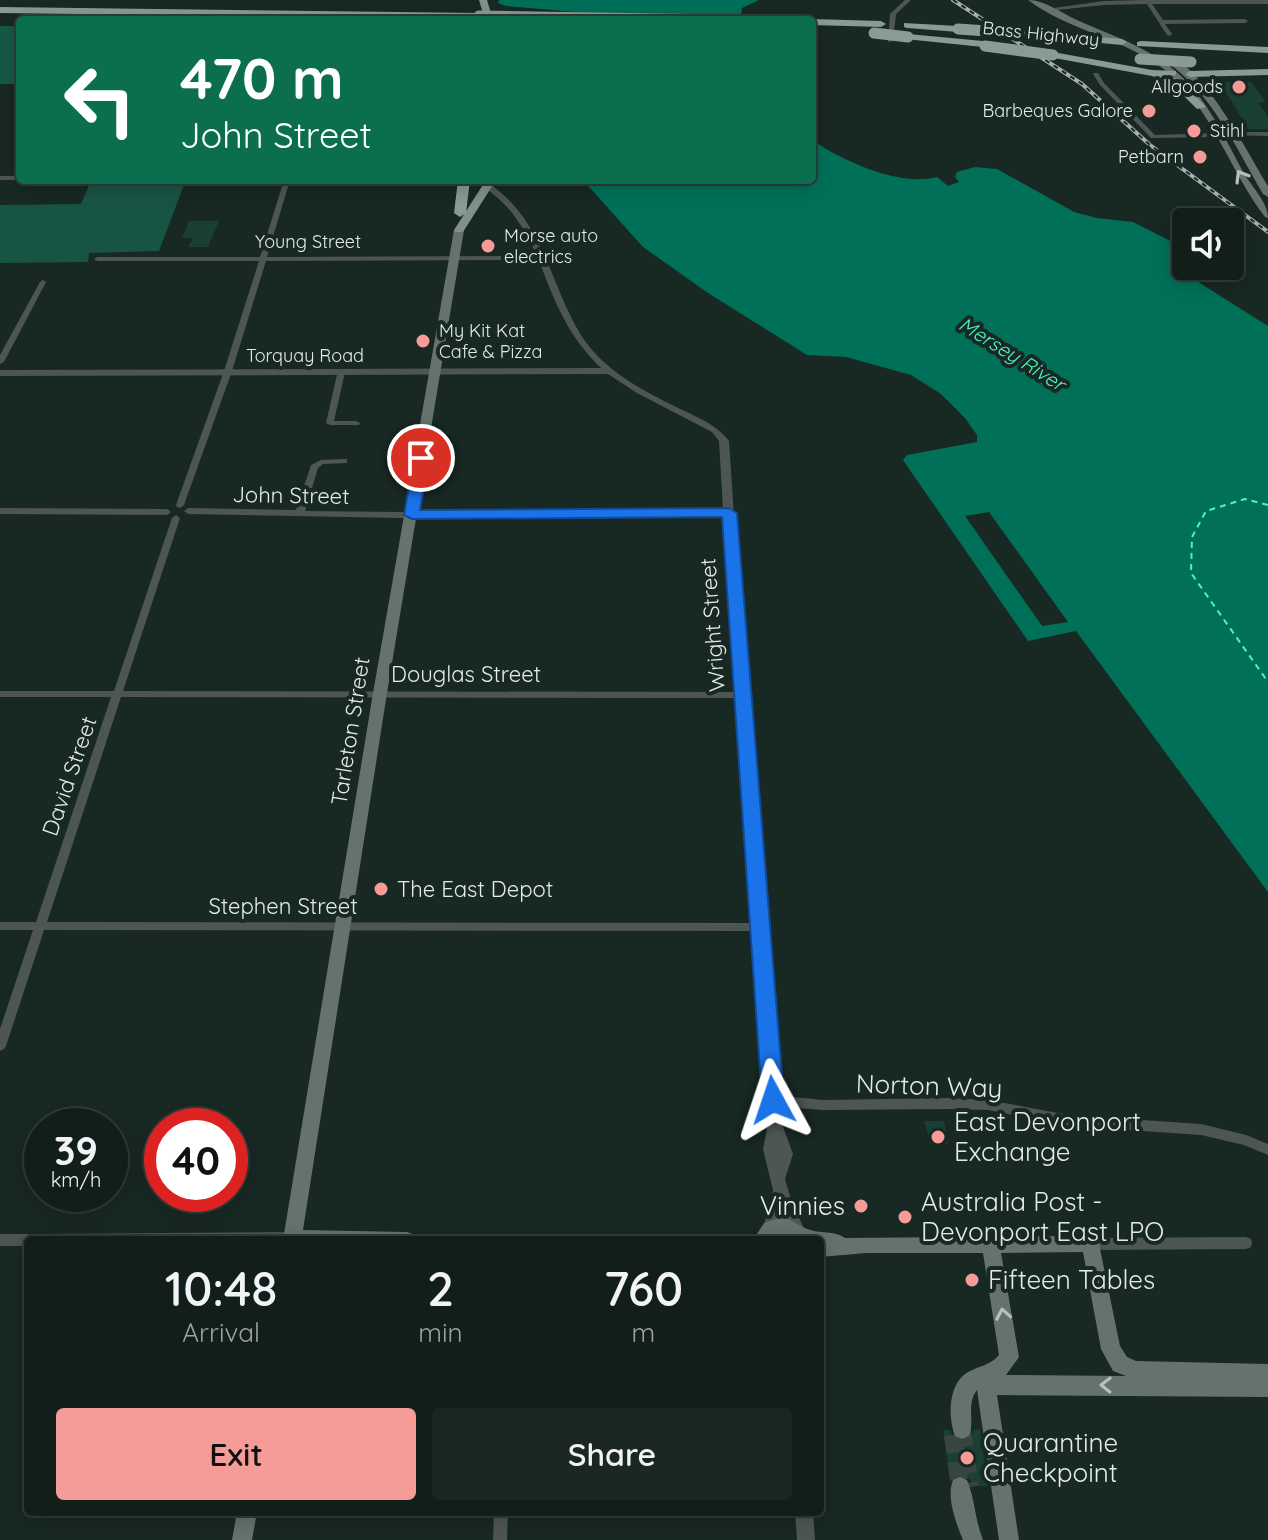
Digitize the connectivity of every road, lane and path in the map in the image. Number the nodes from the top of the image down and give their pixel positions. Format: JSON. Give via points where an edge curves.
{"nodes":[{"id":1,"x":111,"y":0,"type":"edge"},
{"id":2,"x":908,"y":0,"type":"edge"},
{"id":3,"x":1032,"y":0,"type":"edge"},
{"id":4,"x":265,"y":1,"type":"edge"},
{"id":5,"x":1147,"y":1,"type":"edge"},
{"id":6,"x":1268,"y":2,"type":"edge"},
{"id":7,"x":1053,"y":8,"type":"edge"},
{"id":8,"x":0,"y":11,"type":"edge"},
{"id":9,"x":423,"y":15,"type":"junction"},
{"id":10,"x":88,"y":16,"type":"edge"},
{"id":11,"x":188,"y":16,"type":"edge"},
{"id":12,"x":444,"y":16,"type":"edge"},
{"id":13,"x":1245,"y":21,"type":"dead end"},
{"id":14,"x":1162,"y":22,"type":"junction"},
{"id":15,"x":816,"y":25,"type":"edge"},
{"id":16,"x":1095,"y":27,"type":"junction"},
{"id":17,"x":907,"y":31,"type":"junction"},
{"id":18,"x":1068,"y":37,"type":"junction"},
{"id":19,"x":1172,"y":39,"type":"junction"},
{"id":20,"x":890,"y":41,"type":"dead end"},
{"id":21,"x":1122,"y":42,"type":"junction"},
{"id":22,"x":1268,"y":50,"type":"edge"},
{"id":23,"x":1050,"y":52,"type":"junction"},
{"id":24,"x":1141,"y":52,"type":"junction"},
{"id":25,"x":1164,"y":56,"type":"junction"},
{"id":26,"x":1268,"y":57,"type":"edge"},
{"id":27,"x":1268,"y":65,"type":"edge"},
{"id":28,"x":1170,"y":70,"type":"junction"},
{"id":29,"x":1268,"y":72,"type":"edge"},
{"id":30,"x":1152,"y":73,"type":"junction"},
{"id":31,"x":1096,"y":74,"type":"dead end"},
{"id":32,"x":1190,"y":74,"type":"junction"},
{"id":33,"x":1220,"y":74,"type":"junction"},
{"id":34,"x":1203,"y":89,"type":"junction"},
{"id":35,"x":1201,"y":107,"type":"junction"},
{"id":36,"x":1231,"y":134,"type":"junction"},
{"id":37,"x":1268,"y":134,"type":"edge"},
{"id":38,"x":1218,"y":135,"type":"junction"},
{"id":39,"x":286,"y":184,"type":"edge"},
{"id":40,"x":478,"y":184,"type":"edge"},
{"id":41,"x":479,"y":184,"type":"edge"},
{"id":42,"x":480,"y":184,"type":"edge"},
{"id":43,"x":1268,"y":194,"type":"edge"},
{"id":44,"x":460,"y":213,"type":"joint"},
{"id":45,"x":1268,"y":215,"type":"edge"},
{"id":46,"x":459,"y":230,"type":"junction"},
{"id":47,"x":264,"y":258,"type":"junction"},
{"id":48,"x":454,"y":258,"type":"junction"},
{"id":49,"x":519,"y":258,"type":"dead end"},
{"id":50,"x":97,"y":259,"type":"dead end"},
{"id":51,"x":43,"y":282,"type":"dead end"},
{"id":52,"x":0,"y":362,"type":"edge"},
{"id":53,"x":228,"y":371,"type":"junction"},
{"id":54,"x":610,"y":371,"type":"junction"},
{"id":55,"x":341,"y":372,"type":"junction"},
{"id":56,"x":436,"y":372,"type":"junction"},
{"id":57,"x":0,"y":373,"type":"edge"},
{"id":58,"x":356,"y":423,"type":"dead end"},
{"id":59,"x":344,"y":461,"type":"dead end"},
{"id":60,"x":184,"y":508,"type":"junction"},
{"id":61,"x":0,"y":511,"type":"edge"},
{"id":62,"x":300,"y":512,"type":"junction"},
{"id":63,"x":729,"y":513,"type":"junction"},
{"id":64,"x":172,"y":515,"type":"junction"},
{"id":65,"x":412,"y":515,"type":"junction"},
{"id":66,"x":118,"y":693,"type":"junction"},
{"id":67,"x":380,"y":693,"type":"junction"},
{"id":68,"x":0,"y":694,"type":"edge"},
{"id":69,"x":740,"y":695,"type":"junction"},
{"id":70,"x":0,"y":926,"type":"edge"},
{"id":71,"x":39,"y":926,"type":"junction"},
{"id":72,"x":343,"y":927,"type":"junction"},
{"id":73,"x":759,"y":927,"type":"junction"},
{"id":74,"x":0,"y":1046,"type":"edge"},
{"id":75,"x":773,"y":1100,"type":"junction"},
{"id":76,"x":1268,"y":1150,"type":"edge"},
{"id":77,"x":779,"y":1181,"type":"junction"},
{"id":78,"x":766,"y":1234,"type":"edge"},
{"id":79,"x":293,"y":1236,"type":"edge"},
{"id":80,"x":801,"y":1236,"type":"edge"},
{"id":81,"x":824,"y":1239,"type":"edge"},
{"id":82,"x":0,"y":1240,"type":"edge"},
{"id":83,"x":24,"y":1240,"type":"edge"},
{"id":84,"x":1246,"y":1243,"type":"dead end"},
{"id":85,"x":991,"y":1244,"type":"junction"},
{"id":86,"x":1090,"y":1244,"type":"junction"},
{"id":87,"x":866,"y":1245,"type":"junction"},
{"id":88,"x":824,"y":1249,"type":"edge"},
{"id":89,"x":1268,"y":1373,"type":"edge"},
{"id":90,"x":1268,"y":1387,"type":"edge"},
{"id":91,"x":958,"y":1430,"type":"tunnel mouth"},
{"id":92,"x":246,"y":1516,"type":"edge"},
{"id":93,"x":501,"y":1516,"type":"edge"},
{"id":94,"x":804,"y":1516,"type":"edge"},
{"id":95,"x":242,"y":1540,"type":"edge"},
{"id":96,"x":500,"y":1540,"type":"edge"},
{"id":97,"x":806,"y":1540,"type":"edge"},
{"id":98,"x":973,"y":1540,"type":"edge"},
{"id":99,"x":981,"y":1540,"type":"edge"},
{"id":100,"x":1009,"y":1540,"type":"edge"}],
"edges":[{"from":1,"to":8,"type":"highway"},
{"from":2,"to":20,"type":"street","via":[[893,14]]},
{"from":3,"to":7,"type":"main road"},
{"from":4,"to":9,"type":"highway"},
{"from":5,"to":6,"type":"street"},
{"from":5,"to":7,"type":"street"},
{"from":5,"to":14,"type":"street"},
{"from":7,"to":16,"type":"main road"},
{"from":8,"to":9,"type":"highway"},
{"from":8,"to":10,"type":"highway"},
{"from":8,"to":11,"type":"highway"},
{"from":9,"to":12,"type":"highway"},
{"from":13,"to":14,"type":"street"},
{"from":14,"to":19,"type":"street"},
{"from":15,"to":17,"type":"highway","name":"Bass Highway","bridge":true},
{"from":16,"to":18,"type":"highway","via":[[1087,35]]},
{"from":16,"to":19,"type":"highway","via":[[1144,39]]},
{"from":16,"to":21,"type":"main road"},
{"from":16,"to":24,"type":"main road"},
{"from":17,"to":18,"type":"highway","bridge":true},
{"from":17,"to":23,"type":"highway","name":"Bass Highway","bridge":true,"via":[[928,39]]},
{"from":17,"to":24,"type":"highway","name":"Bass Highway"},
{"from":18,"to":21,"type":"highway"},
{"from":19,"to":22,"type":"highway"},
{"from":19,"to":24,"type":"highway"},
{"from":21,"to":24,"type":"main road"},
{"from":21,"to":24,"type":"main road"},
{"from":23,"to":24,"type":"highway","name":"Bass Highway"},
{"from":23,"to":30,"type":"highway"},
{"from":24,"to":25,"type":"main road"},
{"from":24,"to":26,"type":"highway","name":"Bass Highway"},
{"from":24,"to":27,"type":"highway","name":"Bass Highway","bridge":true,"via":[[1191,62]]},
{"from":24,"to":28,"type":"main road"},
{"from":25,"to":28,"type":"main road","via":[[1174,66]]},
{"from":25,"to":32,"type":"main road"},
{"from":28,"to":30,"type":"highway"},
{"from":28,"to":32,"type":"main road"},
{"from":28,"to":35,"type":"main road"},
{"from":29,"to":33,"type":"highway"},
{"from":30,"to":35,"type":"highway","via":[[1177,83]]},
{"from":31,"to":38,"type":"street","via":[[1153,137]]},
{"from":32,"to":33,"type":"highway"},
{"from":32,"to":34,"type":"main road"},
{"from":33,"to":34,"type":"highway","via":[[1204,77]]},
{"from":34,"to":36,"type":"main road"},
{"from":35,"to":38,"type":"main road"},
{"from":36,"to":37,"type":"street"},
{"from":36,"to":38,"type":"main road"},
{"from":36,"to":43,"type":"main road"},
{"from":45,"to":38,"type":"main road","one_way":true},
{"from":39,"to":47,"type":"street"},
{"from":40,"to":44,"type":"highway"},
{"from":41,"to":46,"type":"highway","name":"Tarleton Street"},
{"from":42,"to":54,"type":"street","name":"Wright Street","via":[[529,229],[578,338]]},
{"from":44,"to":46,"type":"highway","name":"Tarleton Street"},
{"from":46,"to":48,"type":"main road","name":"Tarleton Street"},
{"from":47,"to":48,"type":"street","name":"Young Street"},
{"from":47,"to":50,"type":"street","name":"Young Street"},
{"from":47,"to":53,"type":"street"},
{"from":48,"to":49,"type":"street","name":"Young Street"},
{"from":48,"to":56,"type":"main road","name":"Tarleton Street"},
{"from":51,"to":52,"type":"street"},
{"from":53,"to":55,"type":"street","name":"Torquay Road"},
{"from":53,"to":57,"type":"street","name":"Torquay Road"},
{"from":53,"to":60,"type":"street"},
{"from":54,"to":56,"type":"street","name":"Torquay Road"},
{"from":54,"to":63,"type":"street","name":"Wright Street","via":[[722,434]]},
{"from":55,"to":56,"type":"street","name":"Torquay Road"},
{"from":55,"to":58,"type":"street","via":[[330,423]]},
{"from":56,"to":65,"type":"main road","name":"Tarleton Street"},
{"from":59,"to":62,"type":"street","via":[[314,467]]},
{"from":60,"to":62,"type":"street","name":"John Street"},
{"from":60,"to":64,"type":"street"},
{"from":61,"to":64,"type":"street"},
{"from":62,"to":65,"type":"street","name":"John Street"},
{"from":63,"to":65,"type":"street","name":"John Street"},
{"from":63,"to":69,"type":"street","name":"Wright Street"},
{"from":64,"to":66,"type":"street","name":"David Street"},
{"from":65,"to":67,"type":"main road","name":"Tarleton Street"},
{"from":66,"to":67,"type":"street","name":"Douglas Street"},
{"from":66,"to":68,"type":"street","name":"Douglas Street"},
{"from":66,"to":71,"type":"street","name":"David Street"},
{"from":67,"to":69,"type":"street","name":"Douglas Street"},
{"from":67,"to":72,"type":"main road","name":"Tarleton Street"},
{"from":69,"to":73,"type":"street","name":"Wright Street"},
{"from":70,"to":71,"type":"street","name":"Stephen Street"},
{"from":71,"to":72,"type":"street","name":"Stephen Street"},
{"from":71,"to":74,"type":"street","name":"David Street"},
{"from":72,"to":73,"type":"street","name":"Stephen Street"},
{"from":72,"to":79,"type":"main road","name":"Tarleton Street"},
{"from":73,"to":75,"type":"street","name":"Wright Street"},
{"from":75,"to":76,"type":"street","name":"Norton Way","via":[[822,1106],[979,1104],[1082,1122],[1203,1128]]},
{"from":75,"to":77,"type":"street","name":"Wright Street","via":[[775,1124],[769,1143]]},
{"from":77,"to":78,"type":"street","name":"Wright Street"},
{"from":77,"to":80,"type":"street","name":"Wright Street"},
{"from":78,"to":80,"type":"main road","via":[[786,1226]]},
{"from":81,"to":87,"type":"main road"},
{"from":82,"to":83,"type":"street"},
{"from":84,"to":86,"type":"street"},
{"from":85,"to":86,"type":"main road"},
{"from":85,"to":87,"type":"main road"},
{"from":91,"to":85,"type":"main road","one_way":true,"via":[[955,1411],[970,1382],[1009,1357]]},
{"from":86,"to":89,"type":"main road","via":[[1111,1349],[1120,1364],[1136,1370]]},
{"from":87,"to":88,"type":"main road"},
{"from":90,"to":100,"type":"main road","one_way":true,"via":[[986,1387]]},
{"from":92,"to":95,"type":"main road"},
{"from":93,"to":96,"type":"street"},
{"from":94,"to":97,"type":"street"},
{"from":98,"to":99,"type":"main road","via":[[966,1523],[965,1487]]}]}
